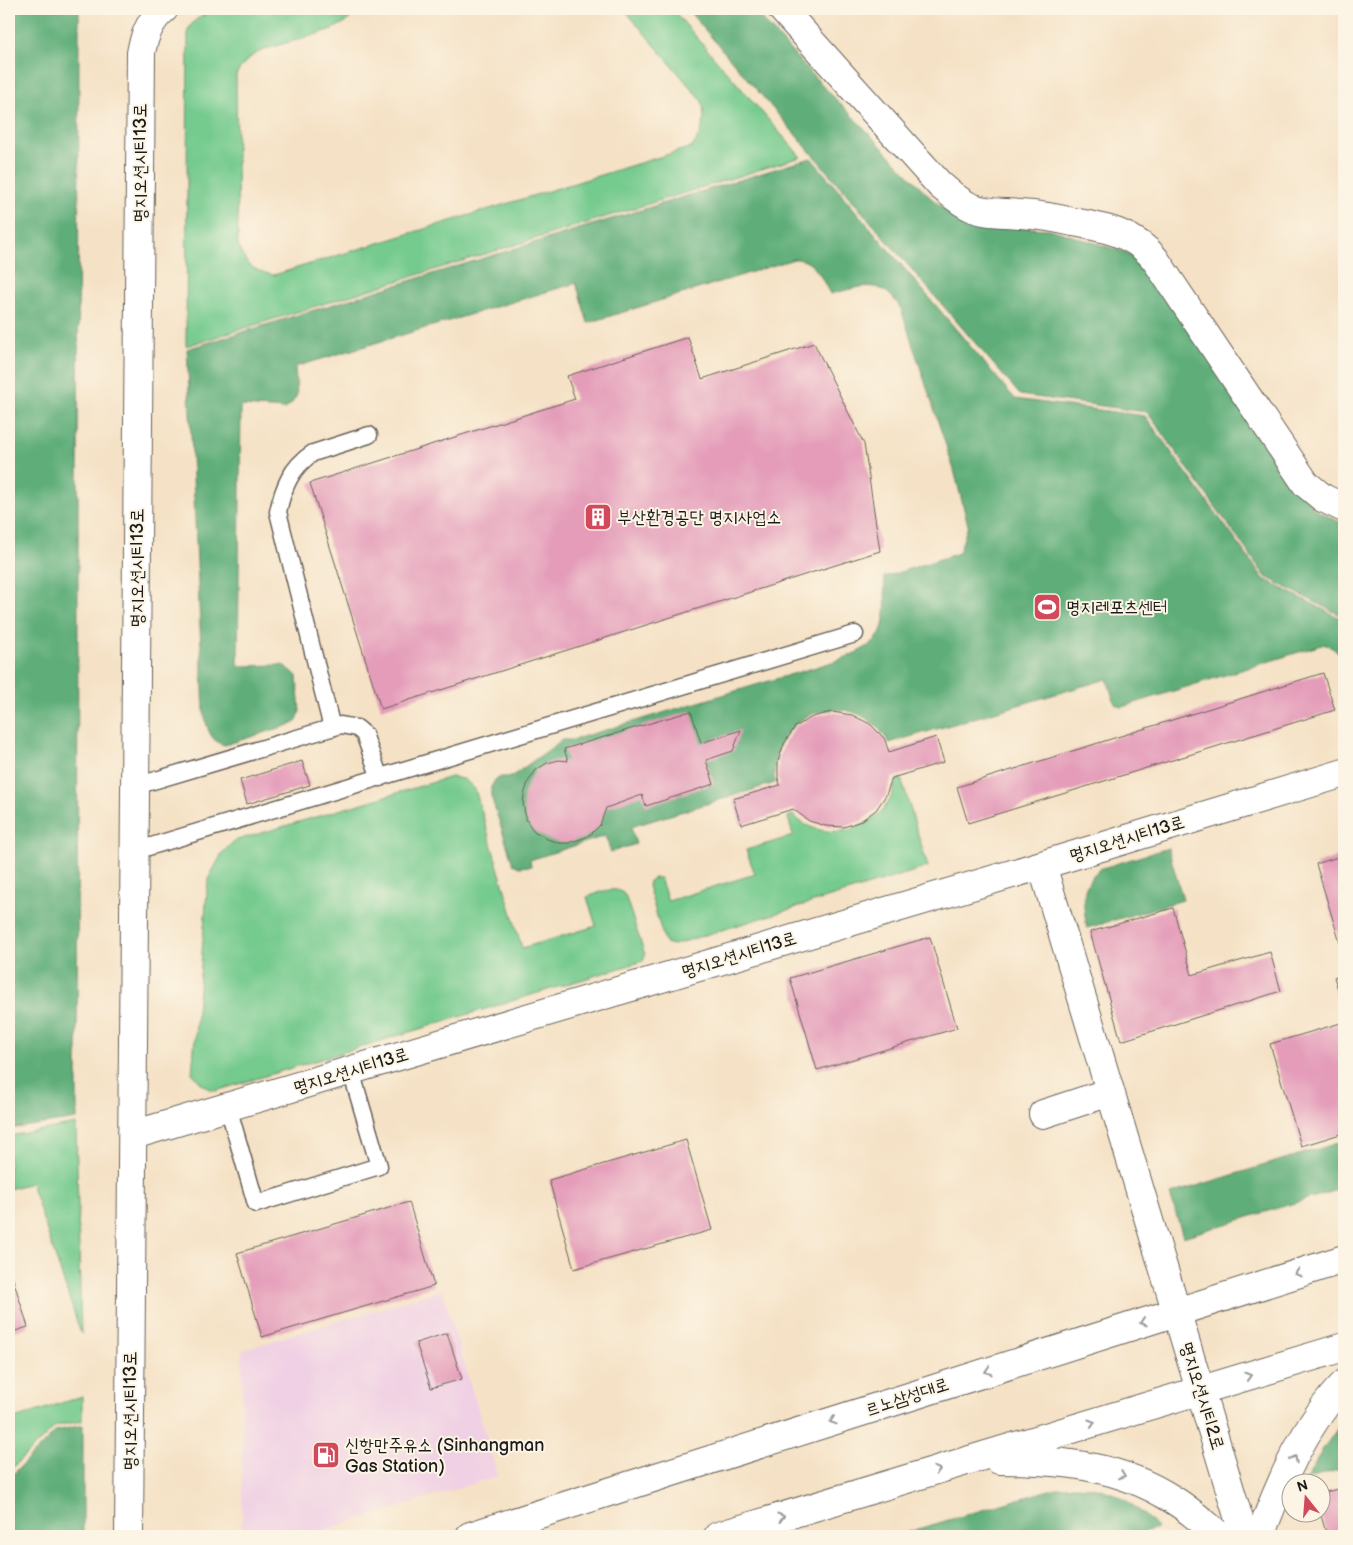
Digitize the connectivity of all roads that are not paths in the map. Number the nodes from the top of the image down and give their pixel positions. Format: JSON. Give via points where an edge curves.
{"nodes":[{"id":1,"x":164,"y":9,"type":"edge"},
{"id":2,"x":782,"y":9,"type":"edge"},
{"id":3,"x":368,"y":435,"type":"dead end"},
{"id":4,"x":1344,"y":508,"type":"edge"},
{"id":5,"x":855,"y":634,"type":"dead end"},
{"id":6,"x":332,"y":728,"type":"junction"},
{"id":7,"x":1344,"y":773,"type":"edge"},
{"id":8,"x":380,"y":778,"type":"junction"},
{"id":9,"x":136,"y":786,"type":"junction"},
{"id":10,"x":135,"y":851,"type":"junction"},
{"id":11,"x":1042,"y":865,"type":"junction"},
{"id":12,"x":351,"y":1071,"type":"junction"},
{"id":13,"x":1110,"y":1092,"type":"junction"},
{"id":14,"x":228,"y":1107,"type":"junction"},
{"id":15,"x":1043,"y":1114,"type":"dead end"},
{"id":16,"x":133,"y":1135,"type":"junction"},
{"id":17,"x":1344,"y":1258,"type":"edge"},
{"id":18,"x":1176,"y":1311,"type":"junction"},
{"id":19,"x":1344,"y":1347,"type":"edge"},
{"id":20,"x":1344,"y":1384,"type":"edge"},
{"id":21,"x":1201,"y":1390,"type":"junction"},
{"id":22,"x":970,"y":1460,"type":"junction"},
{"id":23,"x":130,"y":1536,"type":"edge"},
{"id":24,"x":470,"y":1536,"type":"edge"},
{"id":25,"x":718,"y":1536,"type":"edge"},
{"id":26,"x":1220,"y":1536,"type":"edge"},
{"id":27,"x":1244,"y":1536,"type":"edge"},
{"id":28,"x":1260,"y":1536,"type":"edge"}],
"edges":[{"from":1,"to":9,"type":"street","name":"명지오션시티13로","via":[[150,24],[141,53]]},
{"from":2,"to":4,"type":"street","via":[[940,185],[958,200],[986,212],[1052,218],[1110,229],[1146,248],[1306,484],[1323,498]]},
{"from":3,"to":6,"type":"lane","via":[[308,456],[288,479],[278,512]]},
{"from":5,"to":8,"type":"lane"},
{"from":6,"to":8,"type":"lane","via":[[350,726],[364,734]]},
{"from":6,"to":9,"type":"lane"},
{"from":7,"to":11,"type":"street","name":"명지오션시티13로"},
{"from":8,"to":10,"type":"lane"},
{"from":9,"to":10,"type":"street","name":"명지오션시티13로"},
{"from":10,"to":16,"type":"street","name":"명지오션시티13로"},
{"from":11,"to":12,"type":"street","name":"명지오션시티13로"},
{"from":11,"to":13,"type":"street","name":"명지오션시티2로"},
{"from":12,"to":14,"type":"street","name":"명지오션시티13로"},
{"from":12,"to":14,"type":"lane","via":[[379,1166],[256,1204]]},
{"from":13,"to":15,"type":"street"},
{"from":13,"to":18,"type":"street","name":"명지오션시티2로"},
{"from":14,"to":16,"type":"street","name":"명지오션시티13로"},
{"from":16,"to":23,"type":"street","name":"명지오션시티13로"},
{"from":17,"to":18,"type":"street","name":"르노삼성대로","one_way":true},
{"from":18,"to":21,"type":"street","name":"명지오션시티2로"},
{"from":18,"to":24,"type":"street","name":"르노삼성대로","one_way":true},
{"from":21,"to":19,"type":"street","one_way":true},
{"from":28,"to":20,"type":"street","one_way":true,"via":[[1276,1494],[1307,1434]]},
{"from":22,"to":21,"type":"street","one_way":true},
{"from":21,"to":27,"type":"street","name":"명지오션시티2로"},
{"from":25,"to":22,"type":"street","one_way":true},
{"from":22,"to":26,"type":"street","one_way":true,"via":[[1034,1460],[1114,1472],[1172,1499]]}]}
